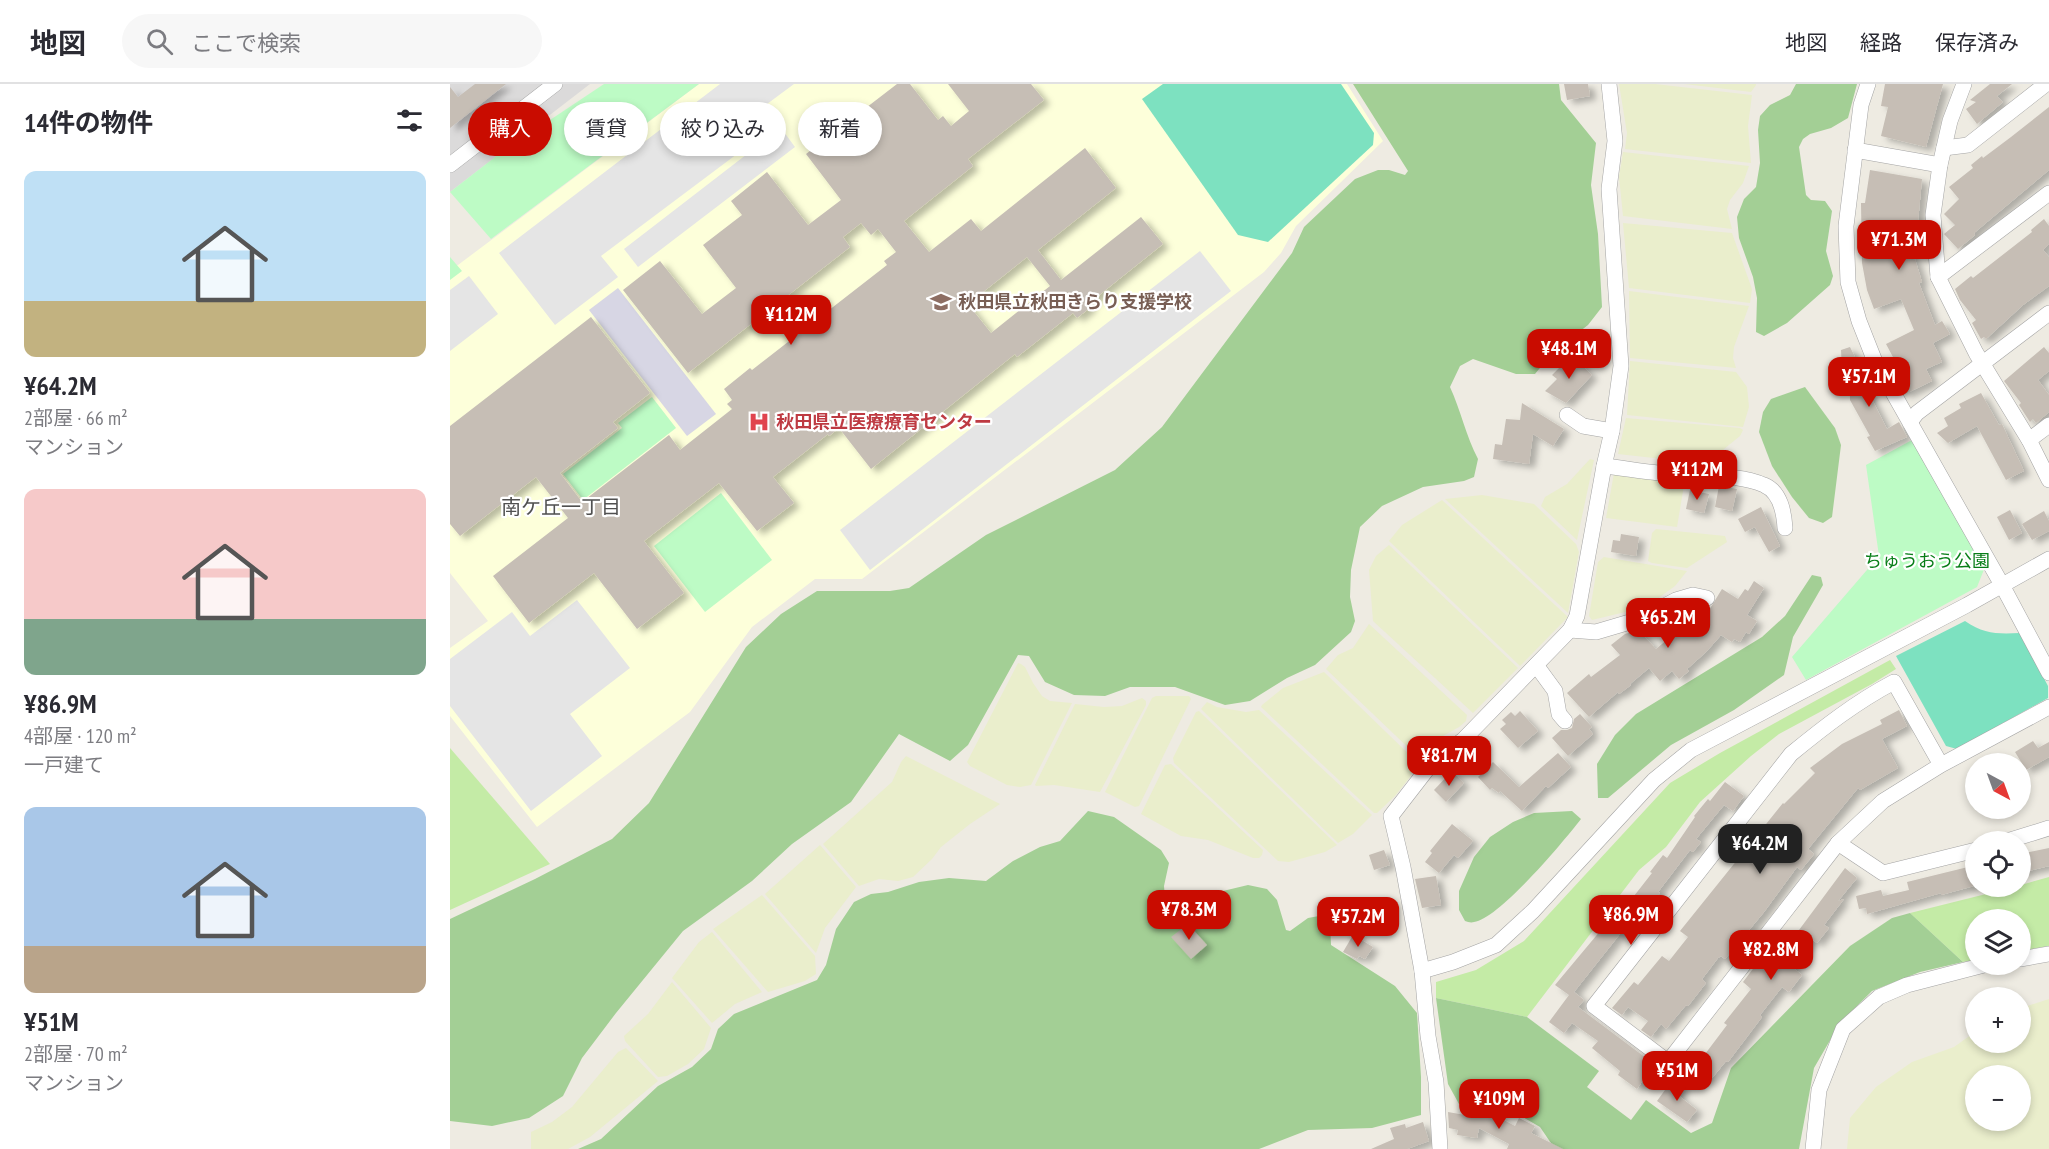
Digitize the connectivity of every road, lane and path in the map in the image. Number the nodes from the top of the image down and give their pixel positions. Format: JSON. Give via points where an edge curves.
{"nodes":[{"id":1,"x":555,"y":84,"type":"edge"},
{"id":2,"x":1609,"y":84,"type":"edge"},
{"id":3,"x":1868,"y":84,"type":"edge"},
{"id":4,"x":1964,"y":84,"type":"edge"},
{"id":5,"x":2046,"y":84,"type":"edge"},
{"id":6,"x":1944,"y":148,"type":"junction"},
{"id":7,"x":1856,"y":150,"type":"junction"},
{"id":8,"x":450,"y":165,"type":"edge"},
{"id":9,"x":1940,"y":165,"type":"junction"},
{"id":10,"x":2049,"y":193,"type":"edge"},
{"id":11,"x":1938,"y":277,"type":"junction"},
{"id":12,"x":2049,"y":313,"type":"edge"},
{"id":13,"x":1983,"y":364,"type":"junction"},
{"id":14,"x":1567,"y":415,"type":"dead end"},
{"id":15,"x":1910,"y":422,"type":"junction"},
{"id":16,"x":2049,"y":424,"type":"edge"},
{"id":17,"x":1612,"y":431,"type":"junction"},
{"id":18,"x":2029,"y":440,"type":"junction"},
{"id":19,"x":1604,"y":466,"type":"junction"},
{"id":20,"x":2049,"y":480,"type":"edge"},
{"id":21,"x":1785,"y":528,"type":"dead end"},
{"id":22,"x":2049,"y":559,"type":"edge"},
{"id":23,"x":2002,"y":585,"type":"junction"},
{"id":24,"x":1707,"y":598,"type":"dead end"},
{"id":25,"x":1570,"y":630,"type":"junction"},
{"id":26,"x":1536,"y":665,"type":"junction"},
{"id":27,"x":2049,"y":673,"type":"edge"},
{"id":28,"x":2049,"y":706,"type":"edge"},
{"id":29,"x":1565,"y":721,"type":"dead end"},
{"id":30,"x":1941,"y":765,"type":"junction"},
{"id":31,"x":2049,"y":828,"type":"edge"},
{"id":32,"x":2031,"y":834,"type":"edge"},
{"id":33,"x":1838,"y":843,"type":"junction"},
{"id":34,"x":1965,"y":852,"type":"edge"},
{"id":35,"x":2049,"y":954,"type":"edge"},
{"id":36,"x":2031,"y":957,"type":"edge"},
{"id":37,"x":1965,"y":970,"type":"edge"},
{"id":38,"x":1422,"y":971,"type":"junction"},
{"id":39,"x":1440,"y":1149,"type":"edge"},
{"id":40,"x":1813,"y":1149,"type":"edge"}],
"edges":[{"from":1,"to":8,"type":"street"},
{"from":2,"to":17,"type":"street","via":[[1615,141],[1609,189],[1621,366]]},
{"from":3,"to":7,"type":"street","via":[[1861,105]]},
{"from":4,"to":6,"type":"street"},
{"from":5,"to":6,"type":"street","via":[[1968,145]]},
{"from":6,"to":9,"type":"street"},
{"from":7,"to":9,"type":"street"},
{"from":7,"to":15,"type":"street","via":[[1846,226],[1848,282],[1858,321],[1874,359]]},
{"from":9,"to":11,"type":"street","via":[[1934,215]]},
{"from":10,"to":11,"type":"street"},
{"from":11,"to":13,"type":"street"},
{"from":12,"to":13,"type":"street"},
{"from":13,"to":15,"type":"street"},
{"from":13,"to":18,"type":"street"},
{"from":14,"to":17,"type":"street","via":[[1583,426]]},
{"from":15,"to":23,"type":"street"},
{"from":16,"to":18,"type":"street"},
{"from":17,"to":19,"type":"street"},
{"from":18,"to":20,"type":"street"},
{"from":19,"to":21,"type":"street","via":[[1730,477],[1766,485],[1784,511]]},
{"from":19,"to":25,"type":"street","via":[[1577,616]]},
{"from":22,"to":23,"type":"street"},
{"from":23,"to":27,"type":"street"},
{"from":23,"to":38,"type":"street","via":[[1691,750],[1654,780],[1533,911],[1496,945]]},
{"from":24,"to":25,"type":"street","via":[[1693,595],[1676,600],[1640,619],[1596,632]]},
{"from":25,"to":26,"type":"street"},
{"from":26,"to":29,"type":"street","via":[[1555,691],[1559,714]]},
{"from":26,"to":38,"type":"street","via":[[1463,740],[1432,763],[1391,816]]},
{"from":28,"to":30,"type":"street"},
{"from":30,"to":33,"type":"street","via":[[1882,801]]},
{"from":30,"to":33,"type":"street","via":[[1894,682],[1828,723],[1791,754],[1594,1006],[1668,1062]]},
{"from":31,"to":32,"type":"street"},
{"from":33,"to":34,"type":"street","via":[[1883,873]]},
{"from":35,"to":36,"type":"street"},
{"from":37,"to":40,"type":"street","via":[[1907,985],[1879,997],[1844,1029],[1819,1090]]},
{"from":38,"to":39,"type":"street"}]}
